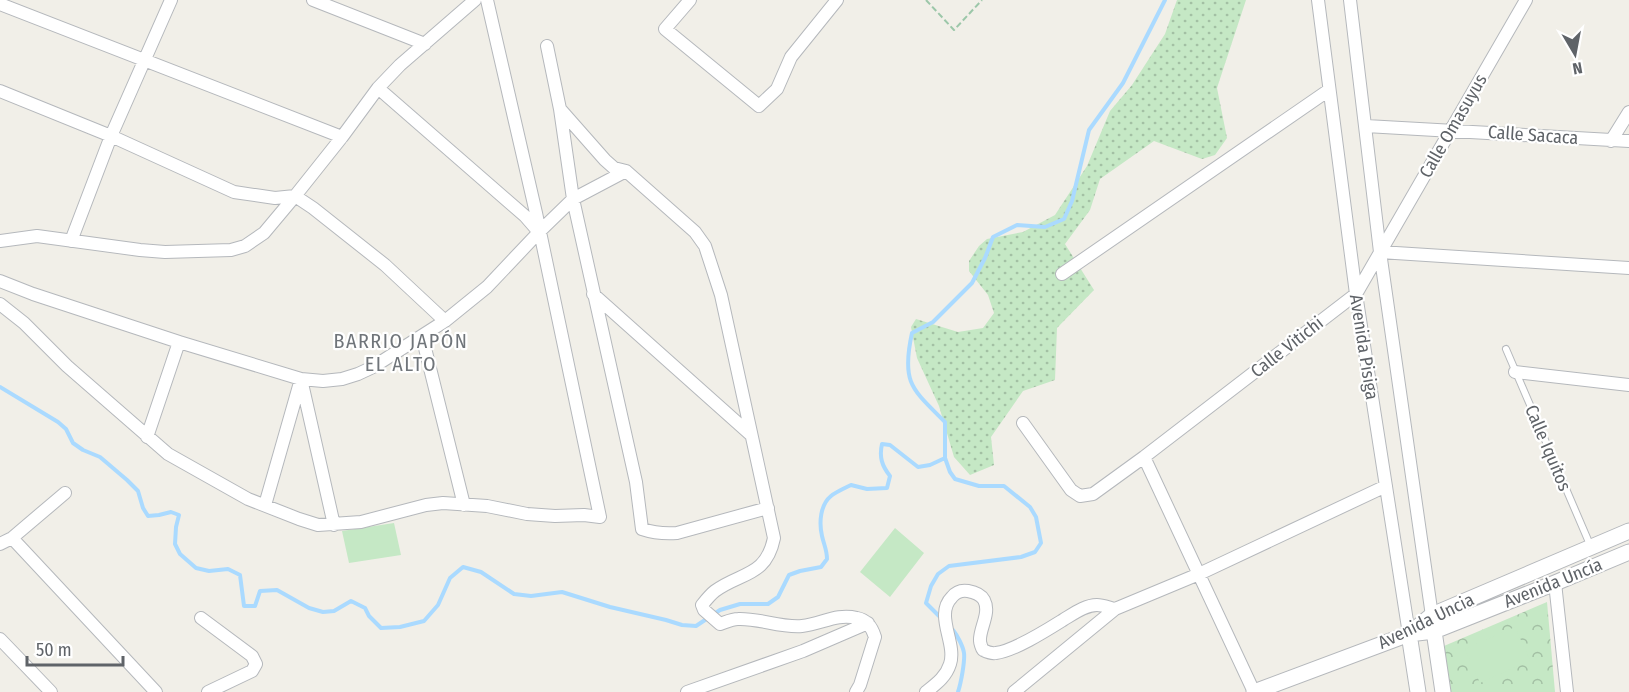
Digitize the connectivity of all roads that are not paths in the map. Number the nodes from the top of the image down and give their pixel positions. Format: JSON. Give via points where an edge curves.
{"nodes":[{"id":1,"x":171,"y":0,"type":"edge"},
{"id":2,"x":313,"y":0,"type":"edge"},
{"id":3,"x":475,"y":0,"type":"edge"},
{"id":4,"x":488,"y":0,"type":"edge"},
{"id":5,"x":690,"y":0,"type":"edge"},
{"id":6,"x":837,"y":0,"type":"edge"},
{"id":7,"x":1318,"y":0,"type":"edge"},
{"id":8,"x":1350,"y":0,"type":"edge"},
{"id":9,"x":1526,"y":0,"type":"edge"},
{"id":10,"x":2,"y":3,"type":"edge"},
{"id":11,"x":425,"y":44,"type":"junction"},
{"id":12,"x":548,"y":45,"type":"dead end"},
{"id":13,"x":144,"y":61,"type":"junction"},
{"id":14,"x":378,"y":88,"type":"junction"},
{"id":15,"x":1329,"y":90,"type":"junction"},
{"id":16,"x":0,"y":91,"type":"edge"},
{"id":17,"x":560,"y":109,"type":"junction"},
{"id":18,"x":1629,"y":112,"type":"edge"},
{"id":19,"x":1366,"y":126,"type":"junction"},
{"id":20,"x":1450,"y":130,"type":"junction"},
{"id":21,"x":111,"y":136,"type":"junction"},
{"id":22,"x":342,"y":136,"type":"junction"},
{"id":23,"x":1611,"y":141,"type":"junction"},
{"id":24,"x":1629,"y":141,"type":"edge"},
{"id":25,"x":626,"y":171,"type":"junction"},
{"id":26,"x":295,"y":196,"type":"junction"},
{"id":27,"x":573,"y":199,"type":"junction"},
{"id":28,"x":539,"y":232,"type":"junction"},
{"id":29,"x":0,"y":241,"type":"edge"},
{"id":30,"x":71,"y":241,"type":"junction"},
{"id":31,"x":1380,"y":252,"type":"junction"},
{"id":32,"x":1629,"y":268,"type":"edge"},
{"id":33,"x":1062,"y":274,"type":"dead end"},
{"id":34,"x":0,"y":281,"type":"edge"},
{"id":35,"x":593,"y":294,"type":"junction"},
{"id":36,"x":1356,"y":294,"type":"junction"},
{"id":37,"x":0,"y":304,"type":"edge"},
{"id":38,"x":445,"y":321,"type":"junction"},
{"id":39,"x":422,"y":336,"type":"junction"},
{"id":40,"x":179,"y":342,"type":"junction"},
{"id":41,"x":1506,"y":349,"type":"dead end"},
{"id":42,"x":1515,"y":372,"type":"junction"},
{"id":43,"x":301,"y":379,"type":"junction"},
{"id":44,"x":1629,"y":385,"type":"edge"},
{"id":45,"x":1023,"y":423,"type":"dead end"},
{"id":46,"x":750,"y":434,"type":"junction"},
{"id":47,"x":147,"y":436,"type":"junction"},
{"id":48,"x":1144,"y":457,"type":"junction"},
{"id":49,"x":1386,"y":486,"type":"junction"},
{"id":50,"x":65,"y":493,"type":"dead end"},
{"id":51,"x":464,"y":505,"type":"junction"},
{"id":52,"x":265,"y":506,"type":"junction"},
{"id":53,"x":768,"y":508,"type":"junction"},
{"id":54,"x":334,"y":525,"type":"junction"},
{"id":55,"x":1629,"y":531,"type":"edge"},
{"id":56,"x":12,"y":538,"type":"junction"},
{"id":57,"x":0,"y":544,"type":"edge"},
{"id":58,"x":1591,"y":548,"type":"junction"},
{"id":59,"x":1629,"y":552,"type":"edge"},
{"id":60,"x":1199,"y":574,"type":"junction"},
{"id":61,"x":1555,"y":583,"type":"junction"},
{"id":62,"x":1115,"y":609,"type":"junction"},
{"id":63,"x":1432,"y":615,"type":"junction"},
{"id":64,"x":201,"y":618,"type":"dead end"},
{"id":65,"x":868,"y":623,"type":"junction"},
{"id":66,"x":1434,"y":632,"type":"junction"},
{"id":67,"x":1409,"y":634,"type":"junction"},
{"id":68,"x":0,"y":639,"type":"edge"},
{"id":69,"x":51,"y":692,"type":"edge"},
{"id":70,"x":156,"y":692,"type":"edge"},
{"id":71,"x":208,"y":692,"type":"edge"},
{"id":72,"x":687,"y":692,"type":"edge"},
{"id":73,"x":856,"y":692,"type":"edge"},
{"id":74,"x":926,"y":692,"type":"edge"},
{"id":75,"x":1014,"y":692,"type":"edge"},
{"id":76,"x":1254,"y":692,"type":"edge"},
{"id":77,"x":1418,"y":692,"type":"edge"},
{"id":78,"x":1443,"y":692,"type":"edge"},
{"id":79,"x":1567,"y":692,"type":"edge"}],
"edges":[{"from":1,"to":13,"type":"street"},
{"from":2,"to":11,"type":"street"},
{"from":3,"to":11,"type":"street"},
{"from":4,"to":28,"type":"street"},
{"from":5,"to":6,"type":"street","via":[[665,29],[759,106],[777,89],[791,57]]},
{"from":7,"to":15,"type":"street","name":"Avenida Pisiga"},
{"from":8,"to":19,"type":"street","name":"Avenida Pisiga"},
{"from":9,"to":20,"type":"street","name":"Calle Omasuyus"},
{"from":10,"to":13,"type":"street"},
{"from":11,"to":14,"type":"street"},
{"from":12,"to":17,"type":"street"},
{"from":13,"to":21,"type":"street"},
{"from":13,"to":22,"type":"street"},
{"from":14,"to":22,"type":"street"},
{"from":14,"to":28,"type":"street"},
{"from":15,"to":33,"type":"street"},
{"from":15,"to":36,"type":"street","name":"Avenida Pisiga"},
{"from":16,"to":21,"type":"street"},
{"from":17,"to":25,"type":"street","via":[[605,160]]},
{"from":17,"to":27,"type":"street"},
{"from":18,"to":23,"type":"street"},
{"from":19,"to":20,"type":"street","name":"Calle Sacaca"},
{"from":19,"to":31,"type":"street","name":"Avenida Pisiga"},
{"from":20,"to":23,"type":"street","name":"Calle Sacaca"},
{"from":20,"to":31,"type":"street","name":"Calle Omasuyus"},
{"from":21,"to":26,"type":"street","via":[[234,192],[275,198]]},
{"from":21,"to":30,"type":"street"},
{"from":22,"to":26,"type":"street"},
{"from":23,"to":24,"type":"street","name":"Calle Sacaca"},
{"from":25,"to":27,"type":"street"},
{"from":25,"to":46,"type":"street","via":[[695,232],[705,246],[721,295]]},
{"from":26,"to":30,"type":"street","via":[[264,233],[231,250],[165,252]]},
{"from":26,"to":38,"type":"street","via":[[384,265]]},
{"from":27,"to":28,"type":"street"},
{"from":27,"to":35,"type":"street"},
{"from":28,"to":38,"type":"street","via":[[487,287]]},
{"from":28,"to":51,"type":"street","via":[[600,517],[527,514]]},
{"from":29,"to":30,"type":"street","via":[[37,236]]},
{"from":31,"to":32,"type":"street"},
{"from":31,"to":36,"type":"street","name":"Calle Vitichi"},
{"from":31,"to":63,"type":"street","name":"Avenida Pisiga"},
{"from":34,"to":40,"type":"street"},
{"from":35,"to":46,"type":"street"},
{"from":35,"to":53,"type":"street","via":[[636,482],[642,529],[652,533],[677,532]]},
{"from":36,"to":48,"type":"street","name":"Calle Vitichi"},
{"from":36,"to":49,"type":"street","name":"Avenida Pisiga"},
{"from":37,"to":47,"type":"street"},
{"from":38,"to":39,"type":"street"},
{"from":39,"to":43,"type":"street","via":[[358,374],[324,381]]},
{"from":39,"to":51,"type":"street"},
{"from":40,"to":43,"type":"street"},
{"from":40,"to":47,"type":"street"},
{"from":41,"to":42,"type":"lane","name":"Calle Iquitos"},
{"from":42,"to":44,"type":"street"},
{"from":42,"to":58,"type":"lane","name":"Calle Iquitos"},
{"from":43,"to":52,"type":"street"},
{"from":43,"to":54,"type":"street"},
{"from":45,"to":48,"type":"street","name":"Calle Vitichi","via":[[1071,490],[1080,496],[1093,494]]},
{"from":46,"to":53,"type":"street"},
{"from":47,"to":52,"type":"street","via":[[168,454]]},
{"from":48,"to":60,"type":"street"},
{"from":49,"to":60,"type":"street"},
{"from":49,"to":67,"type":"street","name":"Avenida Pisiga"},
{"from":50,"to":56,"type":"street"},
{"from":51,"to":54,"type":"street","via":[[426,505]]},
{"from":52,"to":54,"type":"street","via":[[318,525]]},
{"from":53,"to":65,"type":"street","via":[[774,538],[765,562],[715,591],[702,605],[704,610],[720,624],[746,619],[800,626],[838,617],[860,618]]},
{"from":55,"to":58,"type":"street","name":"Avenida Uncia"},
{"from":56,"to":57,"type":"street"},
{"from":56,"to":70,"type":"street"},
{"from":58,"to":63,"type":"street","name":"Avenida Uncia"},
{"from":59,"to":61,"type":"street","name":"Avenida Uncía"},
{"from":60,"to":62,"type":"street"},
{"from":60,"to":76,"type":"street"},
{"from":61,"to":66,"type":"street","name":"Avenida Uncía"},
{"from":61,"to":79,"type":"street"},
{"from":62,"to":74,"type":"street","via":[[1096,605],[1077,611],[1016,646],[989,653],[982,650],[980,642],[985,602],[972,591],[962,590],[948,601],[945,611],[951,650],[949,669]]},
{"from":62,"to":75,"type":"street"},
{"from":63,"to":66,"type":"street","name":"Avenida Pisiga"},
{"from":63,"to":67,"type":"street","name":"Avenida Uncia"},
{"from":64,"to":71,"type":"street","via":[[252,656],[256,664],[252,671]]},
{"from":65,"to":72,"type":"street","via":[[803,651]]},
{"from":65,"to":73,"type":"street","via":[[875,637]]},
{"from":66,"to":67,"type":"street","name":"Avenida Uncía"},
{"from":66,"to":78,"type":"street","name":"Avenida Pisiga"},
{"from":67,"to":76,"type":"street","name":"Avenida Uncia"},
{"from":67,"to":77,"type":"street","name":"Avenida Pisiga"},
{"from":68,"to":69,"type":"street"}]}
